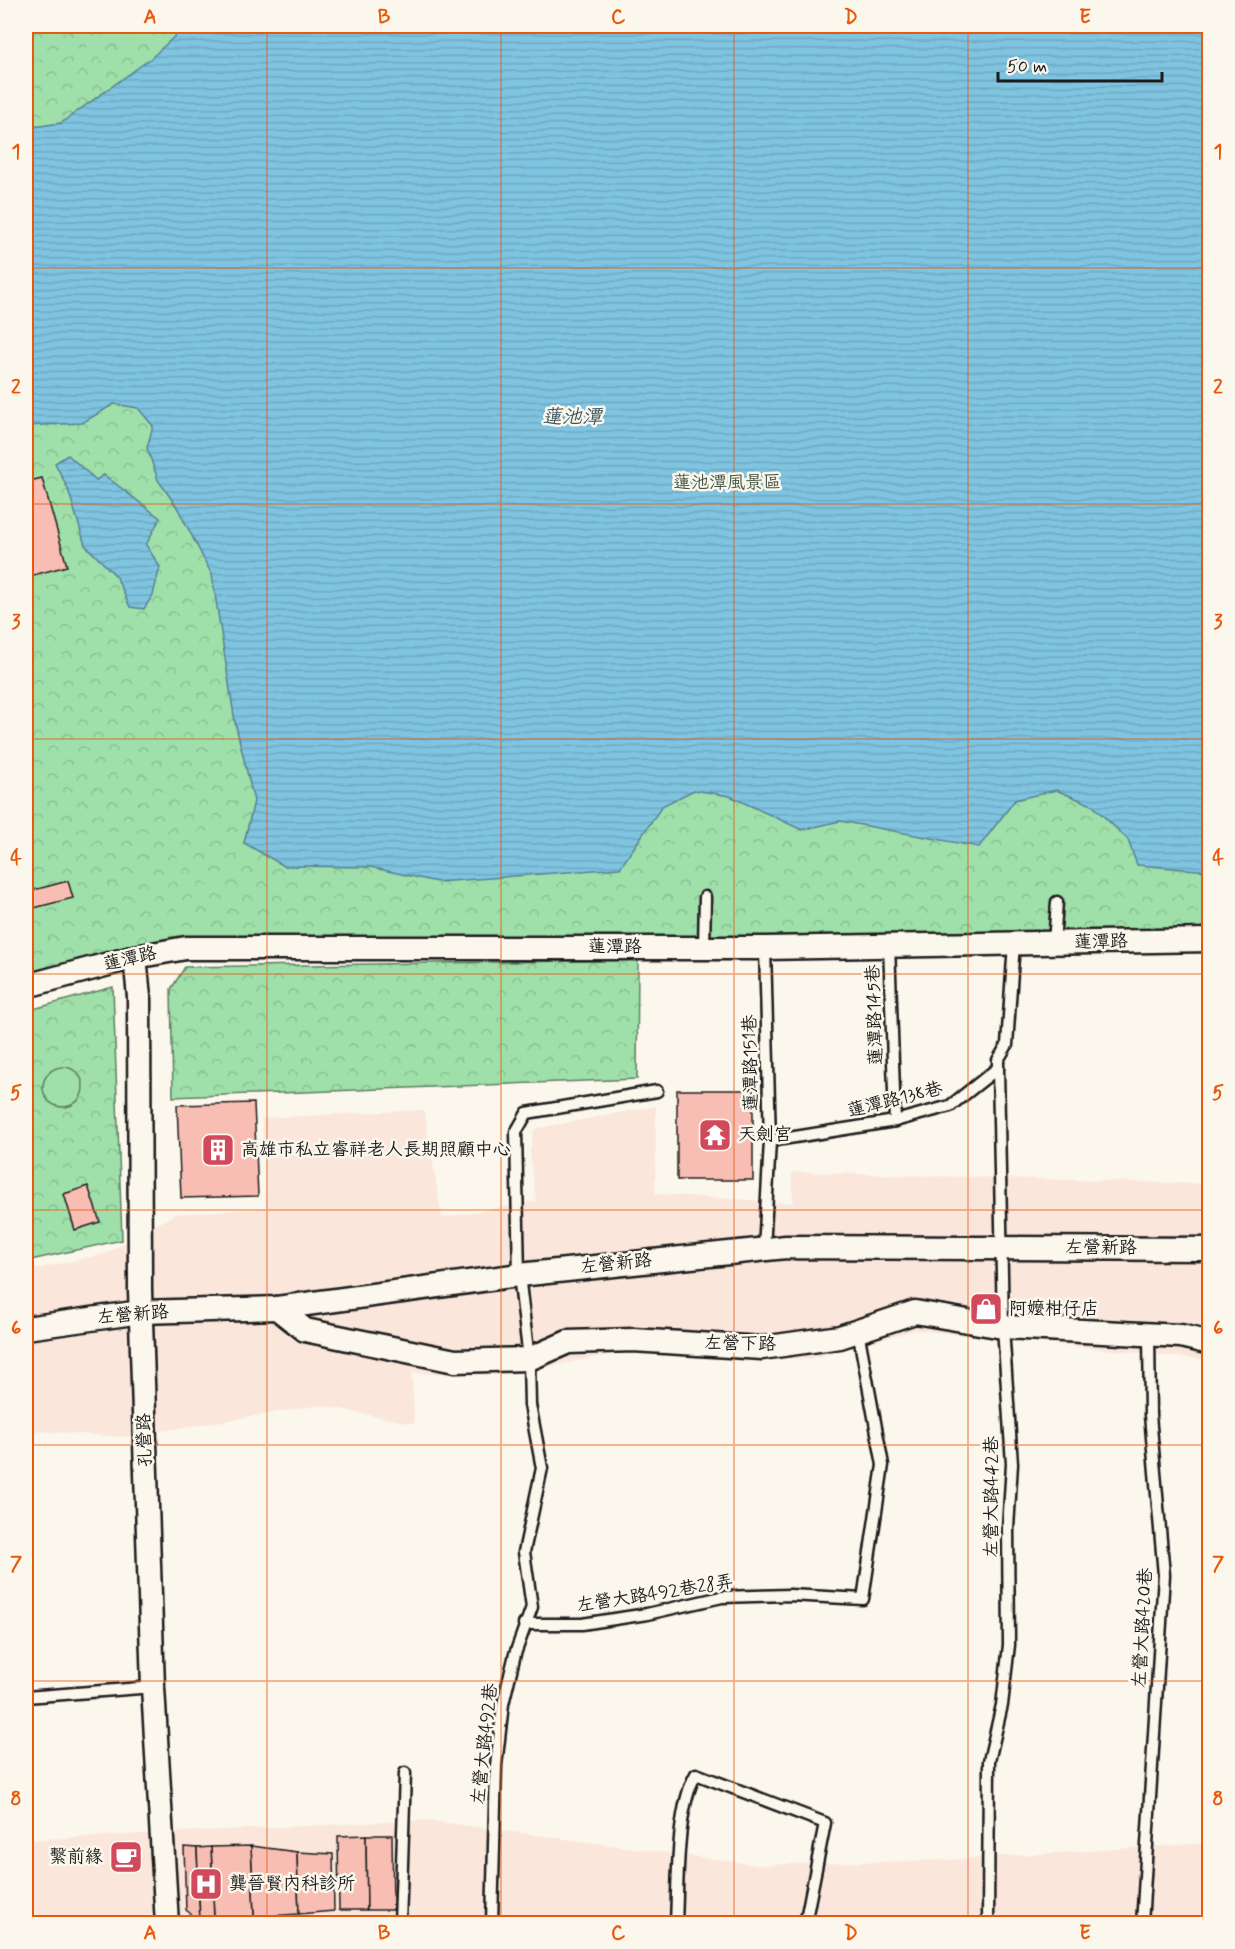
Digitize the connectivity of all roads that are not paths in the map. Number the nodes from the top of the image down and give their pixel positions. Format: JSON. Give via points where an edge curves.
{"nodes":[{"id":1,"x":705,"y":897,"type":"dead end"},
{"id":2,"x":1057,"y":902,"type":"dead end"},
{"id":3,"x":1209,"y":940,"type":"edge"},
{"id":4,"x":1014,"y":943,"type":"junction"},
{"id":5,"x":1054,"y":943,"type":"junction"},
{"id":6,"x":888,"y":944,"type":"junction"},
{"id":7,"x":704,"y":947,"type":"junction"},
{"id":8,"x":765,"y":948,"type":"junction"},
{"id":9,"x":135,"y":957,"type":"junction"},
{"id":10,"x":26,"y":986,"type":"edge"},
{"id":11,"x":998,"y":1068,"type":"junction"},
{"id":12,"x":657,"y":1091,"type":"dead end"},
{"id":13,"x":895,"y":1121,"type":"junction"},
{"id":14,"x":770,"y":1141,"type":"junction"},
{"id":15,"x":1001,"y":1248,"type":"junction"},
{"id":16,"x":1209,"y":1249,"type":"edge"},
{"id":17,"x":764,"y":1250,"type":"junction"},
{"id":18,"x":519,"y":1275,"type":"junction"},
{"id":19,"x":277,"y":1308,"type":"junction"},
{"id":20,"x":141,"y":1312,"type":"junction"},
{"id":21,"x":1003,"y":1327,"type":"junction"},
{"id":22,"x":26,"y":1328,"type":"edge"},
{"id":23,"x":858,"y":1331,"type":"junction"},
{"id":24,"x":1149,"y":1334,"type":"junction"},
{"id":25,"x":1209,"y":1343,"type":"edge"},
{"id":26,"x":529,"y":1359,"type":"junction"},
{"id":27,"x":524,"y":1624,"type":"junction"},
{"id":28,"x":153,"y":1687,"type":"junction"},
{"id":29,"x":26,"y":1697,"type":"edge"},
{"id":30,"x":405,"y":1773,"type":"dead end"},
{"id":31,"x":167,"y":1923,"type":"edge"},
{"id":32,"x":400,"y":1923,"type":"edge"},
{"id":33,"x":492,"y":1923,"type":"edge"},
{"id":34,"x":676,"y":1923,"type":"edge"},
{"id":35,"x":805,"y":1923,"type":"edge"},
{"id":36,"x":988,"y":1923,"type":"edge"},
{"id":37,"x":1142,"y":1923,"type":"edge"}],
"edges":[{"from":1,"to":7,"type":"lane"},
{"from":2,"to":5,"type":"lane"},
{"from":3,"to":5,"type":"street","name":"蓮潭路"},
{"from":4,"to":5,"type":"street","name":"蓮潭路"},
{"from":4,"to":6,"type":"street","name":"蓮潭路"},
{"from":4,"to":11,"type":"lane","via":[[1007,1045]]},
{"from":6,"to":8,"type":"street","name":"蓮潭路"},
{"from":6,"to":13,"type":"lane","name":"蓮潭路145巷"},
{"from":7,"to":8,"type":"street","name":"蓮潭路"},
{"from":7,"to":9,"type":"street","name":"蓮潭路","via":[[186,948]]},
{"from":8,"to":14,"type":"lane","name":"蓮潭路151巷"},
{"from":9,"to":10,"type":"street","name":"蓮潭路"},
{"from":9,"to":20,"type":"street","name":"孔營路","via":[[139,997]]},
{"from":11,"to":13,"type":"lane","name":"蓮潭路138巷","via":[[950,1106]]},
{"from":11,"to":15,"type":"lane","name":"左營大路442巷"},
{"from":12,"to":18,"type":"lane","name":"左營大路492巷","via":[[528,1113],[516,1132]]},
{"from":13,"to":14,"type":"lane","name":"蓮潭路138巷"},
{"from":14,"to":17,"type":"lane","name":"蓮潭路151巷"},
{"from":15,"to":16,"type":"street","name":"左營新路"},
{"from":15,"to":17,"type":"street","name":"左營新路"},
{"from":15,"to":21,"type":"lane","name":"左營大路442巷"},
{"from":17,"to":18,"type":"street","name":"左營新路"},
{"from":18,"to":19,"type":"street","name":"左營新路"},
{"from":18,"to":26,"type":"lane","name":"左營大路492巷"},
{"from":19,"to":20,"type":"street","name":"左營新路"},
{"from":19,"to":26,"type":"street","name":"左營下路","via":[[305,1330],[455,1361]]},
{"from":20,"to":22,"type":"street","name":"左營新路"},
{"from":20,"to":28,"type":"street","name":"孔營路"},
{"from":21,"to":23,"type":"street","name":"左營下路","via":[[915,1312]]},
{"from":21,"to":24,"type":"street","name":"左營下路"},
{"from":21,"to":36,"type":"lane","name":"左營大路442巷","via":[[1012,1464],[1008,1528],[1010,1645],[990,1761]]},
{"from":23,"to":26,"type":"street","name":"左營下路","via":[[762,1348],[633,1340],[568,1342]]},
{"from":23,"to":27,"type":"lane","name":"左營大路492巷28弄","via":[[883,1464],[863,1599],[722,1597],[582,1624]]},
{"from":24,"to":25,"type":"street","name":"左營下路"},
{"from":24,"to":37,"type":"lane","name":"左營大路420巷","via":[[1150,1415],[1164,1575]]},
{"from":26,"to":27,"type":"lane","name":"左營大路492巷","via":[[530,1405],[542,1468],[524,1552],[532,1607]]},
{"from":27,"to":33,"type":"lane","name":"左營大路492巷","via":[[507,1679],[498,1746]]},
{"from":28,"to":29,"type":"lane"},
{"from":28,"to":31,"type":"street","name":"孔營路"},
{"from":30,"to":32,"type":"lane"},
{"from":34,"to":35,"type":"lane","via":[[680,1848],[689,1786],[696,1774],[825,1823]]}]}
